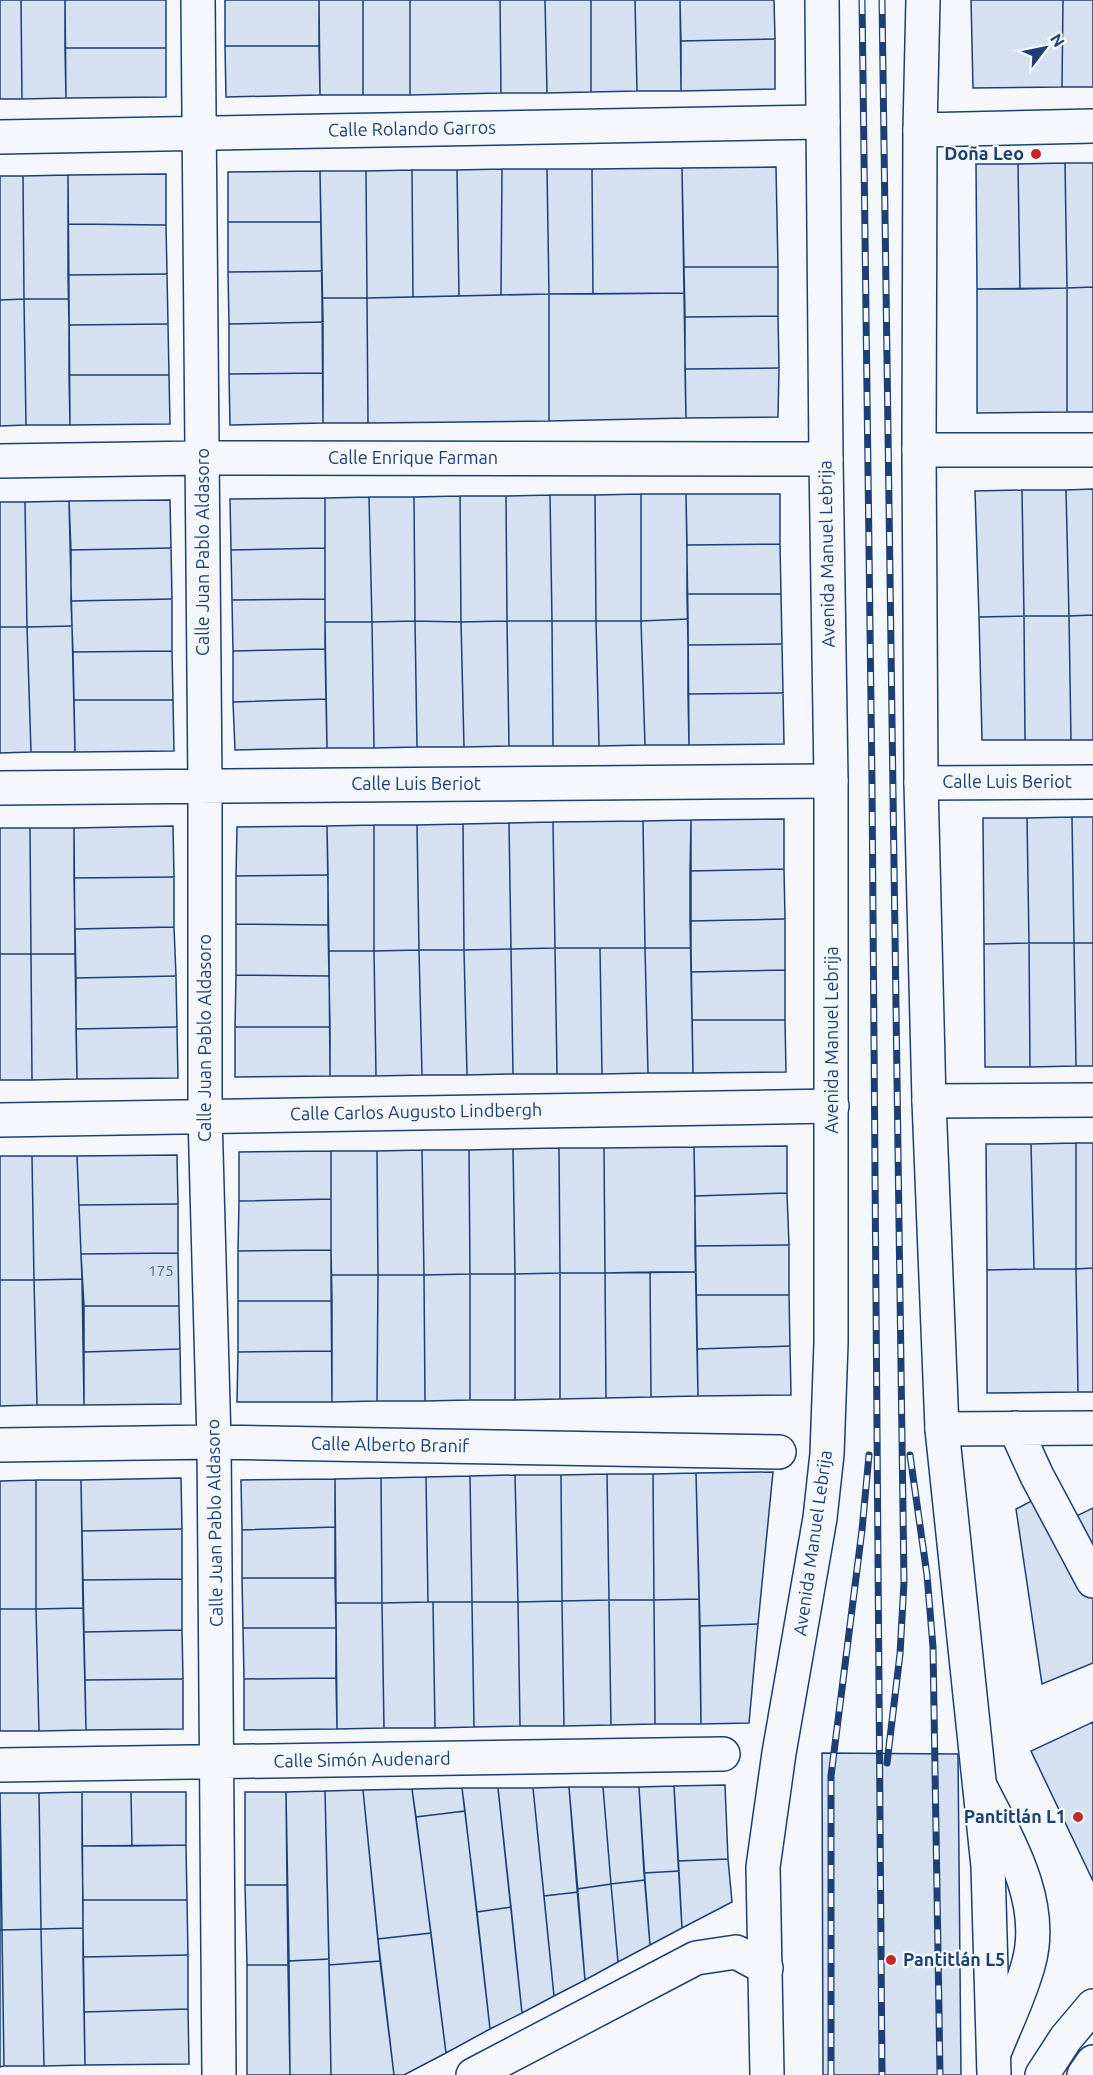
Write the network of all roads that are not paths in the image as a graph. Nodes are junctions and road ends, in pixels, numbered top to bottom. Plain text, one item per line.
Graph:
1 (198, 0) edge
2 (822, 0) edge
3 (923, 0) edge
4 (823, 122) junction
5 (1093, 126) edge
6 (920, 130) junction
7 (199, 134) junction
8 (0, 137) edge
9 (919, 450) junction
10 (1093, 450) edge
11 (202, 458) junction
12 (826, 459) junction
13 (0, 461) edge
14 (831, 781) junction
15 (1093, 782) edge
16 (921, 783) junction
17 (205, 786) junction
18 (0, 788) edge
19 (1093, 1100) edge
20 (929, 1101) junction
21 (832, 1106) junction
22 (205, 1115) junction
23 (0, 1120) edge
24 (942, 1428) junction
25 (1015, 1428) junction
26 (1093, 1428) edge
27 (214, 1442) junction
28 (0, 1445) edge
29 (779, 1452) dead end
30 (1093, 1581) edge
31 (723, 1754) dead end
32 (218, 1762) junction
33 (0, 1765) edge
34 (981, 1788) junction
35 (766, 1968) junction
36 (1093, 2006) edge
37 (1093, 2062) edge
38 (994, 2064) edge
39 (219, 2075) edge
40 (473, 2075) edge
41 (766, 2075) edge
42 (1042, 2075) edge
43 (1084, 2075) edge

1 - 7 street, Calle Juan Pablo Aldasoro
2 - 4 street, Avenida Manuel Lebrija
3 - 6 street
4 - 7 street, Calle Rolando Garros
4 - 12 street, Avenida Manuel Lebrija
5 - 6 street
6 - 9 street
7 - 8 street, Calle Rolando Garros
7 - 11 street, Calle Juan Pablo Aldasoro
9 - 10 street
9 - 16 street
11 - 12 street, Calle Enrique Farman
11 - 13 street, Calle Enrique Farman
11 - 17 street, Calle Juan Pablo Aldasoro
12 - 14 street, Avenida Manuel Lebrija
14 - 17 street, Calle Luis Beriot
14 - 21 street, Avenida Manuel Lebrija
15 - 16 street, Calle Luis Beriot
16 - 20 street
17 - 18 street, Calle Luis Beriot
17 - 22 street, Calle Juan Pablo Aldasoro
19 - 20 street
20 - 24 street
21 - 22 street, Calle Carlos Augusto Lindbergh
21 - 35 street, Avenida Manuel Lebrija
22 - 23 street, Calle Carlos Augusto Lindbergh
22 - 27 street, Calle Juan Pablo Aldasoro
24 - 25 street
24 - 34 street
25 - 26 street
25 - 30 street
27 - 28 street, Calle Alberto Branif
27 - 29 street, Calle Alberto Branif
27 - 32 street, Calle Juan Pablo Aldasoro
31 - 32 street, Calle Simón Audenard
32 - 33 street, Calle Simón Audenard
32 - 39 street, Calle Juan Pablo Aldasoro
34 - 38 street
34 - 38 street
35 - 40 street
35 - 41 street, Avenida Manuel Lebrija
36 - 42 street
37 - 43 street

